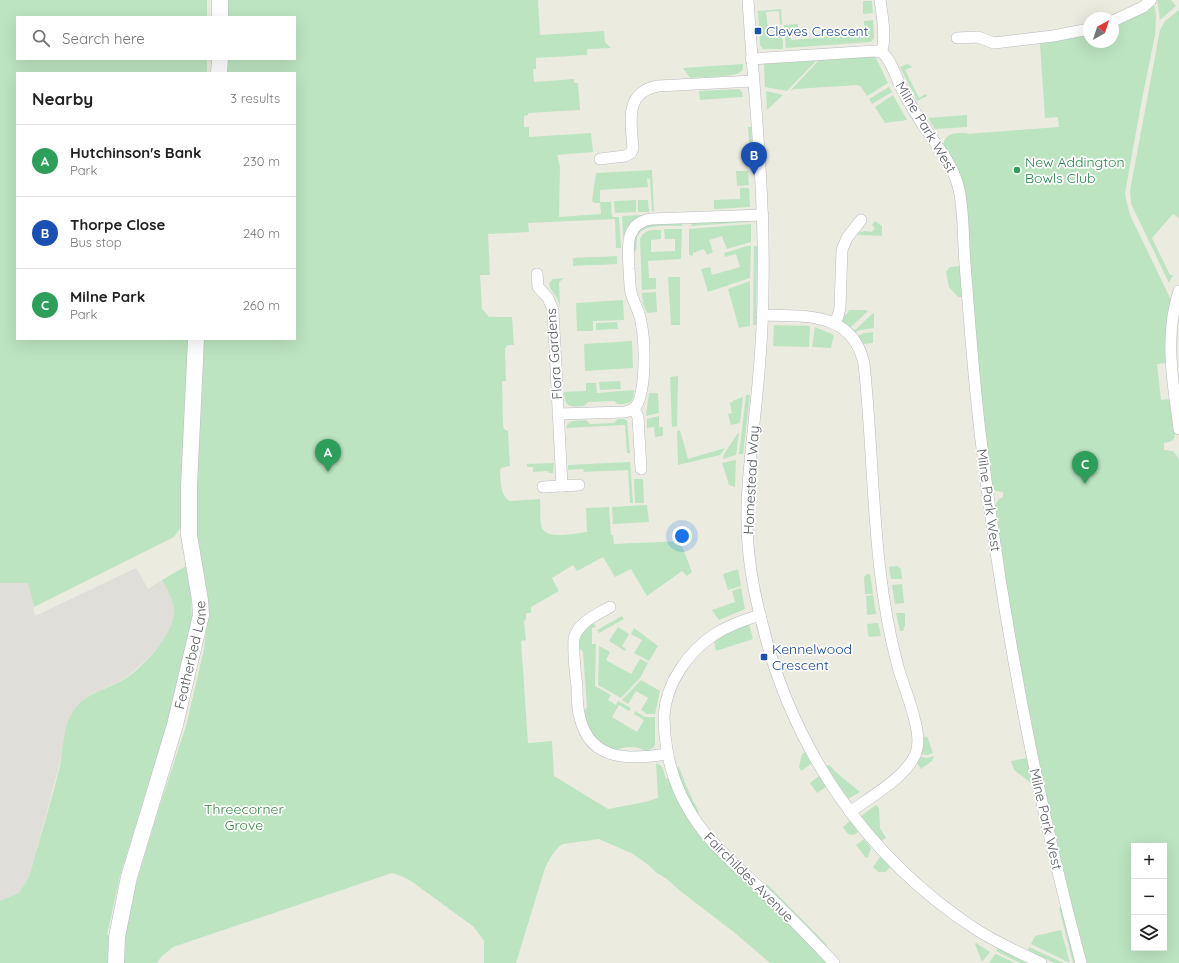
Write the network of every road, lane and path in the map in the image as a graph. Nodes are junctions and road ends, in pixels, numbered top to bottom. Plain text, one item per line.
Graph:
1 (220, 0) edge
2 (748, 0) edge
3 (880, 0) edge
4 (1151, 0) edge
5 (220, 16) edge
6 (1119, 18) edge
7 (1083, 30) edge
8 (957, 38) dead end
9 (881, 52) junction
10 (751, 59) junction
11 (220, 60) edge
12 (220, 72) edge
13 (753, 81) junction
14 (600, 159) dead end
15 (763, 215) junction
16 (861, 220) dead end
17 (537, 274) dead end
18 (1179, 291) edge
19 (762, 315) junction
20 (834, 324) junction
21 (196, 340) edge
22 (634, 409) junction
23 (558, 414) junction
24 (1179, 425) edge
25 (641, 469) dead end
26 (579, 485) dead end
27 (562, 486) junction
28 (543, 487) dead end
29 (610, 607) dead end
30 (760, 615) junction
31 (668, 754) junction
32 (850, 812) junction
33 (1038, 962) edge
34 (116, 963) edge
35 (834, 963) edge
36 (1081, 963) edge

1 - 5 street
2 - 10 street, Homestead Way
3 - 9 street
4 - 6 street
7 - 8 street
9 - 10 street
9 - 36 street, Milne Park West
10 - 13 street, Homestead Way
11 - 12 street
13 - 14 street
13 - 15 street, Homestead Way
15 - 19 street, Homestead Way
15 - 22 street
16 - 20 street
17 - 23 street, Flora Gardens
18 - 24 street
19 - 20 street
19 - 30 street, Homestead Way
20 - 32 street
21 - 34 street, Featherbed Lane
22 - 23 street, Flora Gardens
22 - 25 street
23 - 27 street, Flora Gardens
26 - 27 street
27 - 28 street
29 - 31 street
30 - 31 street, Fairchildes Avenue
30 - 32 street, Homestead Way
31 - 35 street, Fairchildes Avenue
32 - 33 street, Homestead Way

